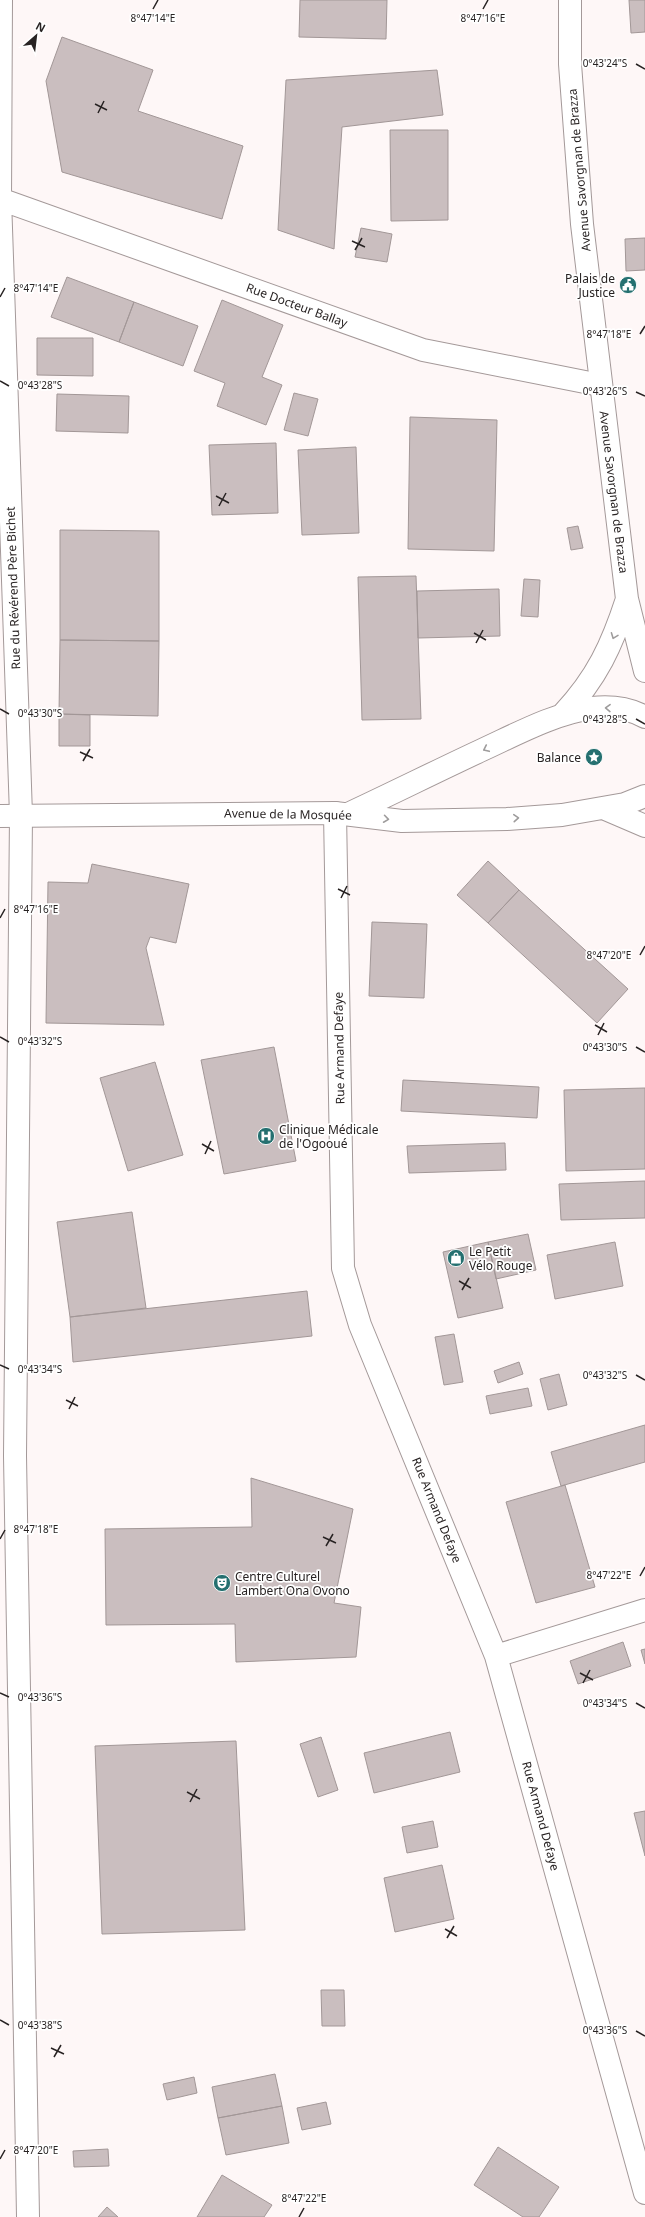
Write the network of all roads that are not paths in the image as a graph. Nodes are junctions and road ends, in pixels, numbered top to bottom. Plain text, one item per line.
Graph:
1 (1, 0) edge
2 (570, 0) edge
3 (0, 199) edge
4 (600, 384) junction
5 (627, 599) junction
6 (645, 671) edge
7 (564, 714) junction
8 (645, 717) edge
9 (645, 796) edge
10 (603, 808) junction
11 (342, 813) junction
12 (21, 815) junction
13 (0, 816) edge
14 (645, 826) edge
15 (8, 1430) edge
16 (645, 1610) edge
17 (496, 1656) junction
18 (645, 2193) edge
19 (28, 2217) edge

1 - 3 street, Rue du Révérend Père Bichet
2 - 4 street, Avenue Savorgnan de Brazza
3 - 4 street, Rue Docteur Ballay
3 - 12 street, Rue du Révérend Père Bichet
4 - 5 street, Avenue Savorgnan de Brazza
5 - 6 street, Avenue Savorgnan de Brazza
5 -> 7 street
8 -> 7 street
7 -> 11 street
9 - 10 street, Avenue de la Mosquée
11 -> 10 street, Avenue de la Mosquée
10 - 14 street
11 - 12 street, Avenue de la Mosquée
11 - 17 street, Rue Armand Defaye
12 - 13 street, Avenue de la Mosquée
12 - 15 street, Rue du Révérend Père Bichet
15 - 19 street, Rue du Révérend Père Bichet
16 - 17 street
17 - 18 street, Rue Armand Defaye

